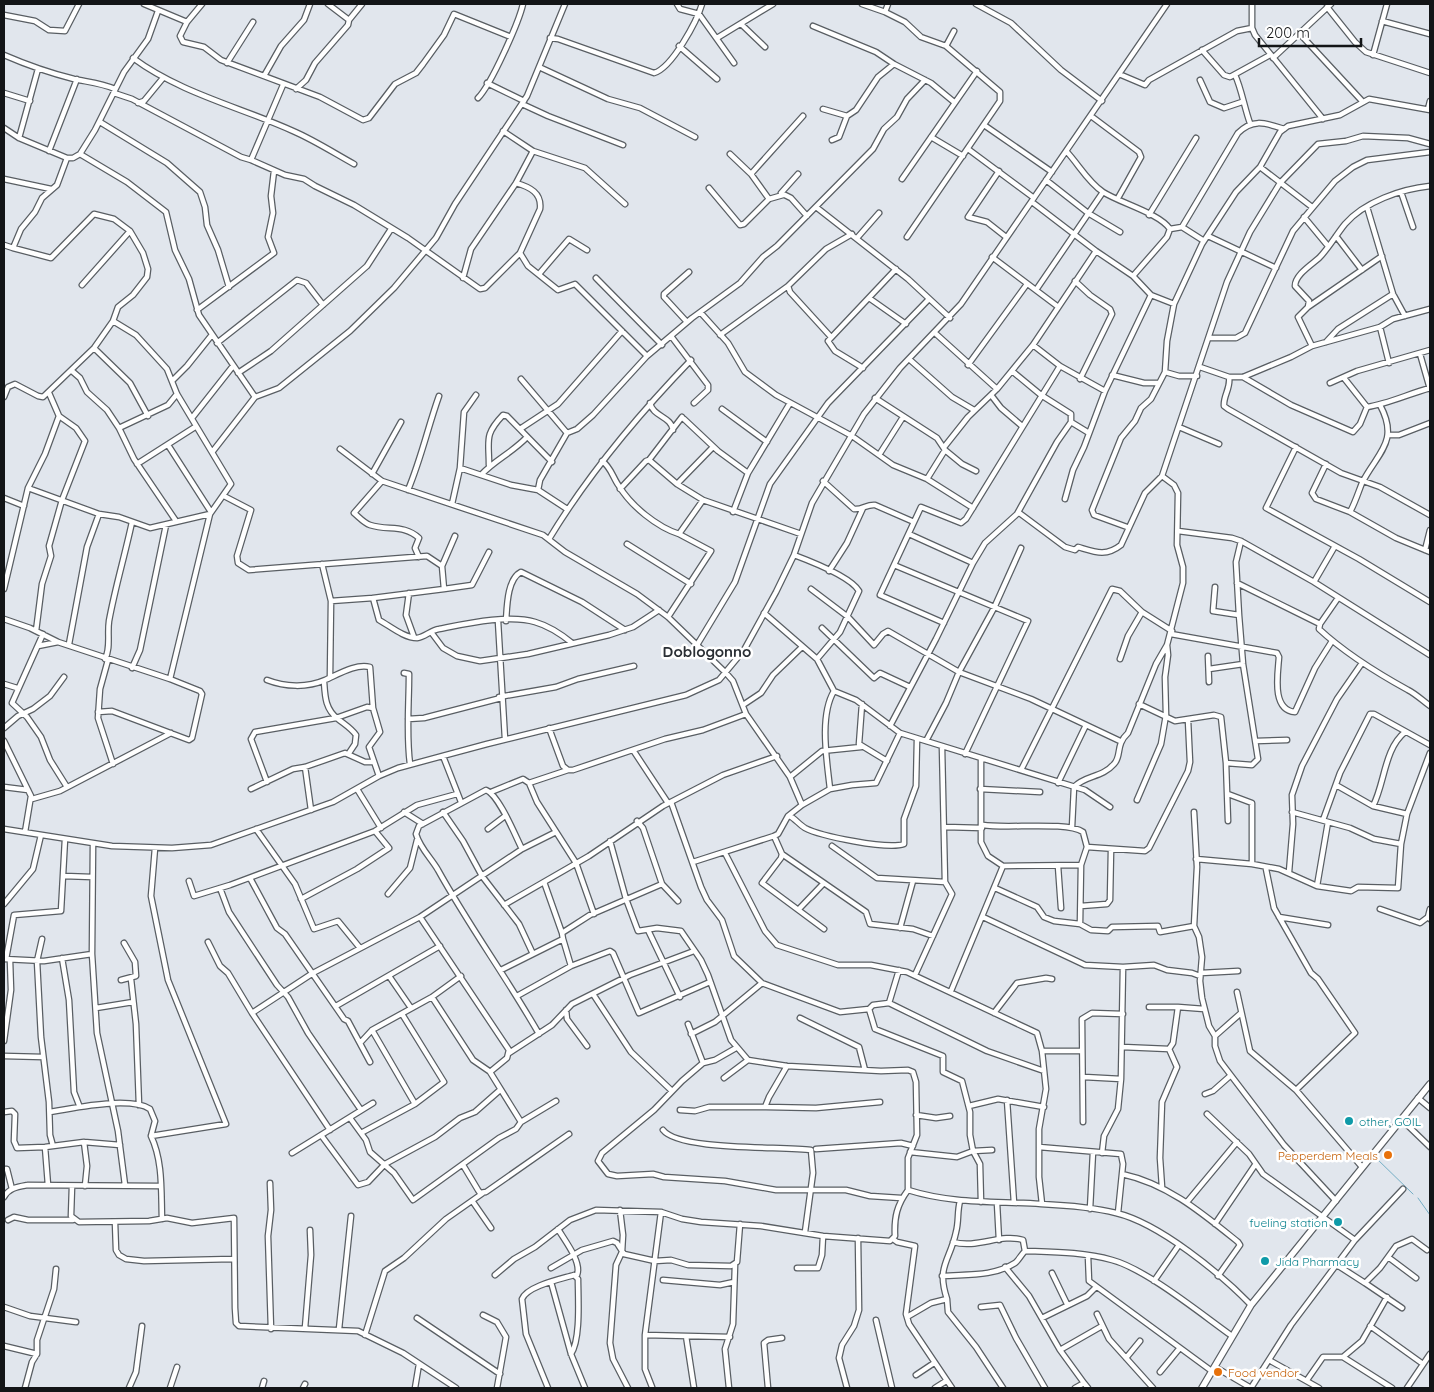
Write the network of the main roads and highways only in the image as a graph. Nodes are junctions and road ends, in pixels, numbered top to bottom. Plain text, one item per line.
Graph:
1 (1430, 1084) edge
2 (1202, 1388) edge

1 - 2 main road

